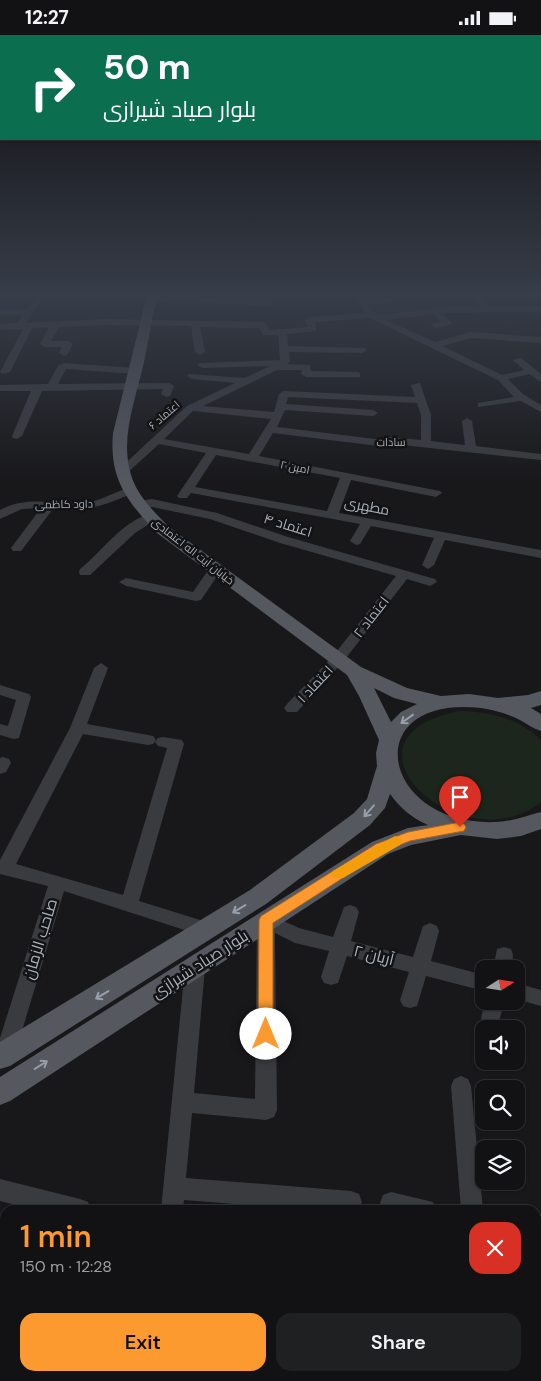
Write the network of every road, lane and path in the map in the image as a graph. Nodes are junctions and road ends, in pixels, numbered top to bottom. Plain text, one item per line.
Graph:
1 (11, 358) edge
2 (139, 358) edge
3 (281, 358) edge
4 (460, 358) edge
5 (518, 360) dead end
6 (202, 365) dead end
7 (280, 365) junction
8 (531, 371) junction
9 (5, 372) dead end
10 (357, 375) dead end
11 (192, 376) dead end
12 (134, 379) junction
13 (501, 379) junction
14 (541, 379) edge
15 (246, 381) junction
16 (416, 385) dead end
17 (38, 387) junction
18 (52, 387) junction
19 (0, 388) edge
20 (166, 394) dead end
21 (523, 398) junction
22 (421, 399) junction
23 (482, 405) dead end
24 (191, 408) junction
25 (541, 409) edge
26 (280, 411) junction
27 (374, 413) dead end
28 (467, 421) dead end
29 (270, 429) junction
30 (17, 436) dead end
31 (155, 440) junction
32 (426, 443) junction
33 (471, 448) junction
34 (212, 452) junction
35 (541, 457) edge
36 (252, 459) junction
37 (121, 473) junction
38 (346, 477) junction
39 (188, 489) junction
40 (129, 491) junction
41 (436, 493) dead end
42 (50, 505) junction
43 (138, 505) junction
44 (175, 507) junction
45 (0, 515) edge
46 (332, 515) junction
47 (150, 518) junction
48 (367, 522) junction
49 (441, 535) junction
50 (356, 541) dead end
51 (17, 549) dead end
52 (541, 554) edge
53 (428, 565) dead end
54 (216, 569) junction
55 (86, 572) dead end
56 (404, 575) junction
57 (126, 582) dead end
58 (430, 582) dead end
59 (338, 659) junction
60 (101, 668) dead end
61 (354, 671) junction
62 (0, 690) edge
63 (541, 698) edge
64 (441, 703) junction
65 (495, 703) junction
66 (292, 708) dead end
67 (541, 724) edge
68 (78, 728) junction
69 (0, 729) edge
70 (389, 740) junction
71 (387, 767) junction
72 (541, 819) edge
73 (460, 827) junction
74 (503, 831) junction
75 (541, 837) edge
76 (2, 867) edge
77 (58, 882) junction
78 (129, 905) junction
79 (350, 912) dead end
80 (266, 920) junction
81 (206, 929) junction
82 (430, 931) dead end
83 (341, 947) junction
84 (420, 967) junction
85 (195, 968) junction
86 (332, 977) dead end
87 (475, 981) edge
88 (525, 994) edge
89 (541, 998) edge
90 (410, 1000) dead end
91 (3, 1056) edge
92 (461, 1086) dead end
93 (0, 1091) edge
94 (182, 1102) junction
95 (174, 1188) junction
96 (0, 1190) edge
97 (351, 1202) dead end
98 (391, 1203) dead end
99 (60, 1205) edge
100 (172, 1205) edge
101 (401, 1205) edge
102 (472, 1205) edge

1 - 9 street
2 - 12 main road, خیابان آیت اله اعتمادی
3 - 7 street
4 - 13 street
5 - 8 street
6 - 7 street
7 - 10 street
7 - 15 street, اعتماد ۶
8 - 13 street
8 - 14 street
11 - 15 street
12 - 18 street
12 - 18 street
12 - 20 street
12 - 37 main road, خیابان آیت اله اعتمادی
13 - 21 street
15 - 24 street, اعتماد ۶
16 - 22 street
17 - 18 street
17 - 19 street
17 - 30 street
21 - 23 street
21 - 25 street
22 - 26 street
22 - 32 street
24 - 26 street
24 - 31 street, اعتماد ۶
26 - 27 street
26 - 29 street
28 - 33 street
29 - 32 street, سادات
29 - 36 street
31 - 34 street, امین ۲
31 - 37 street, اعتماد ۶
32 - 33 street, سادات
33 - 35 street, سادات
34 - 36 street, امین ۲
34 - 39 street
36 - 38 street, امین ۲
37 - 40 main road, خیابان آیت اله اعتمادی
38 - 41 street, امین ۲
38 - 46 street
39 - 44 street
39 - 46 street, مطهری
40 - 42 street, داود کاظمی
40 - 43 main road, خیابان آیت اله اعتمادی
42 - 45 street, داود کاظمی
42 - 51 street
43 - 44 street, اعتماد ۴
43 - 47 main road, خیابان آیت اله اعتمادی
44 - 56 street, اعتماد ۴
46 - 48 street, مطهری
47 - 54 main road, خیابان آیت اله اعتمادی
47 - 55 street
48 - 49 street, مطهری
48 - 50 street
49 - 52 street, مطهری
49 - 53 street
54 - 57 street
54 - 59 main road, خیابان آیت اله اعتمادی
56 - 58 street, اعتماد ۴
56 - 59 street, اعتماد ۲
59 - 61 main road, خیابان آیت اله اعتمادی
59 - 66 street, اعتماد ۱
60 - 68 street
61 - 64 main road
61 - 70 main road
62 - 69 street
63 - 65 main road
64 - 65 main road
64 -> 70 main road
65 - 67 main road
68 - 76 street
68 - 78 street
70 - 71 main road, بلوار صیاد شیرازی
71 - 73 main road
71 -> 81 main road, بلوار صیاد شیرازی
72 - 74 main road
73 - 74 main road
73 - 80 main road, بلوار صیاد شیرازی
74 - 75 main road
76 - 77 street, صاحب الزمان
77 - 78 street
77 - 91 street, صاحب الزمان
78 - 81 street
79 - 83 street
80 - 83 street, آریان ۲
80 - 85 main road, بلوار صیاد شیرازی
80 - 94 street
81 -> 91 main road, بلوار صیاد شیرازی
82 - 84 street
83 - 84 street, آریان ۲
83 - 86 street
84 - 87 street, آریان ۲
84 - 90 street
93 -> 85 main road, بلوار صیاد شیرازی
85 - 94 street
88 - 89 street
92 - 102 street
94 - 95 street
95 - 97 street
95 - 100 street
96 - 99 street
98 - 101 street

